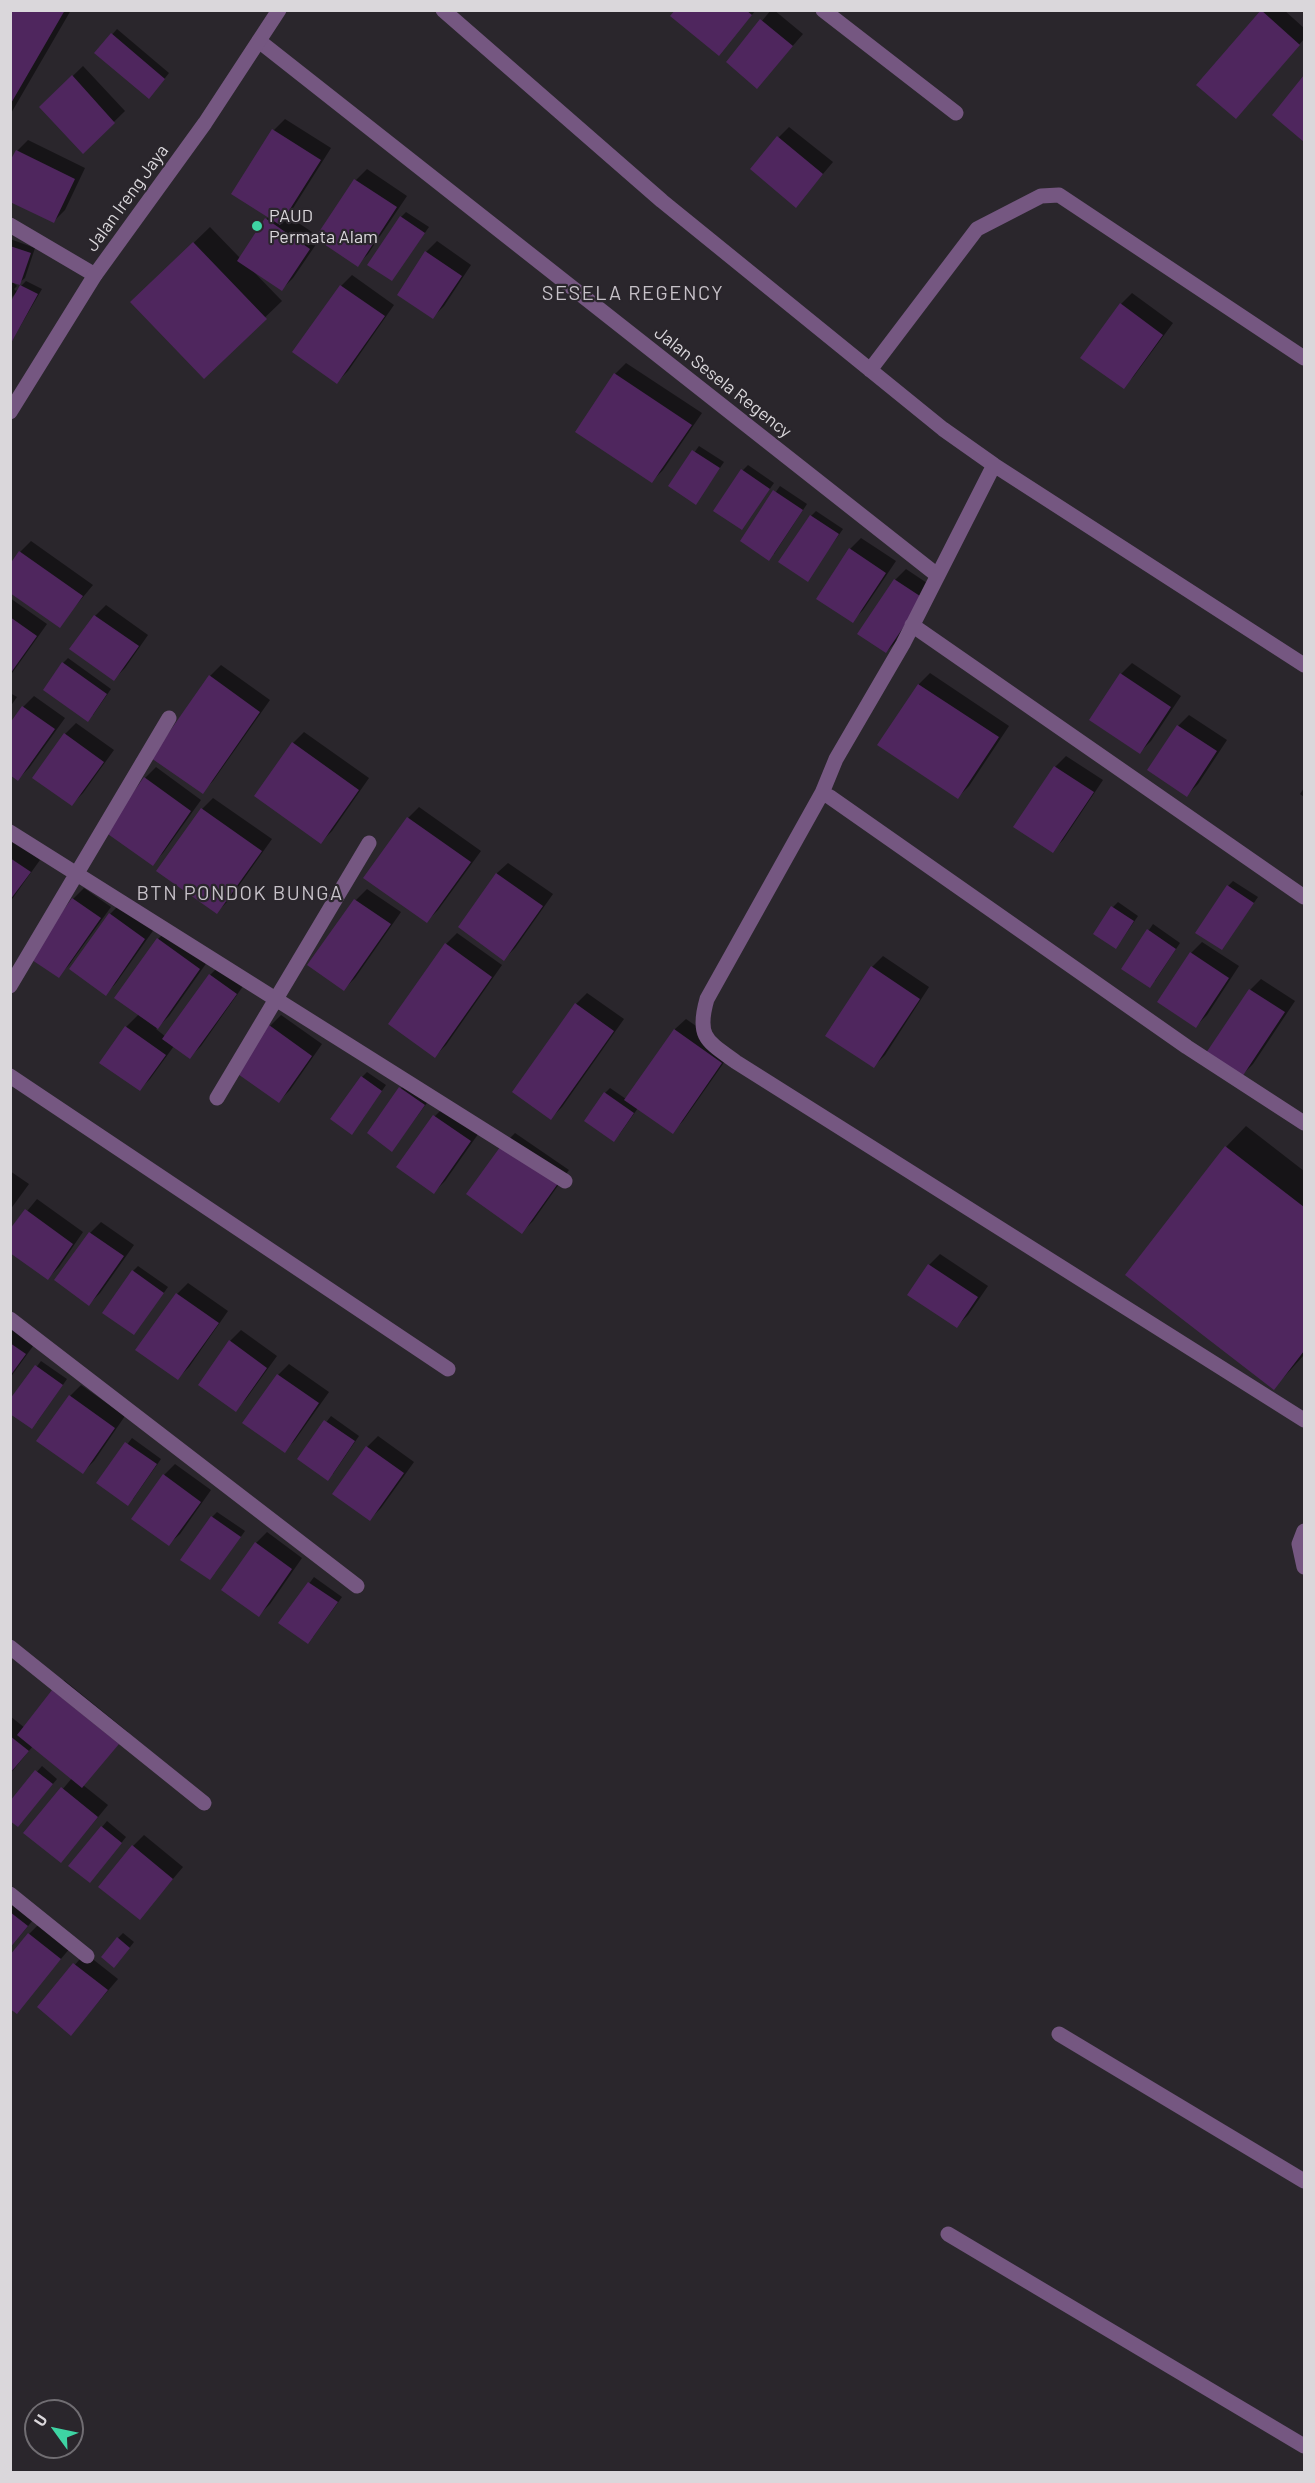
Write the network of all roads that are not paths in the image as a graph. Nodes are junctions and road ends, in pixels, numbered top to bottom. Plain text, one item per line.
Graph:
1 (279, 10) edge
2 (443, 10) edge
3 (823, 10) edge
4 (259, 41) junction
5 (956, 113) dead end
6 (10, 225) edge
7 (95, 275) junction
8 (1305, 358) edge
9 (870, 370) junction
10 (10, 412) edge
11 (994, 465) junction
12 (937, 575) junction
13 (912, 625) junction
14 (1305, 665) edge
15 (169, 718) dead end
16 (822, 794) junction
17 (10, 832) edge
18 (369, 843) dead end
19 (76, 875) junction
20 (1305, 897) edge
21 (10, 986) edge
22 (276, 998) junction
23 (10, 1076) edge
24 (217, 1098) dead end
25 (1305, 1123) edge
26 (565, 1181) dead end
27 (10, 1319) edge
28 (448, 1370) dead end
29 (1305, 1420) edge
30 (1305, 1531) edge
31 (1305, 1568) edge
32 (357, 1586) dead end
33 (10, 1647) edge
34 (204, 1803) dead end
35 (10, 1894) edge
36 (87, 1956) dead end
37 (1059, 2034) dead end
38 (1305, 2181) edge
39 (948, 2234) dead end
40 (1305, 2446) edge

1 - 4 street, Jalan Ireng Jaya
2 - 9 street
3 - 5 street
4 - 7 street, Jalan Ireng Jaya
4 - 12 street, Jalan Sesela Regency
6 - 7 street
7 - 10 street, Jalan Ireng Jaya
8 - 9 street
9 - 11 street
11 - 12 street
11 - 14 street
12 - 13 street
13 - 16 street
13 - 20 street
15 - 19 street
16 - 25 street
16 - 29 street
17 - 19 street
18 - 22 street
19 - 21 street
19 - 22 street
22 - 24 street
22 - 26 street
23 - 28 street
27 - 32 street
30 - 31 street
33 - 34 street
35 - 36 street
37 - 38 street
39 - 40 street

